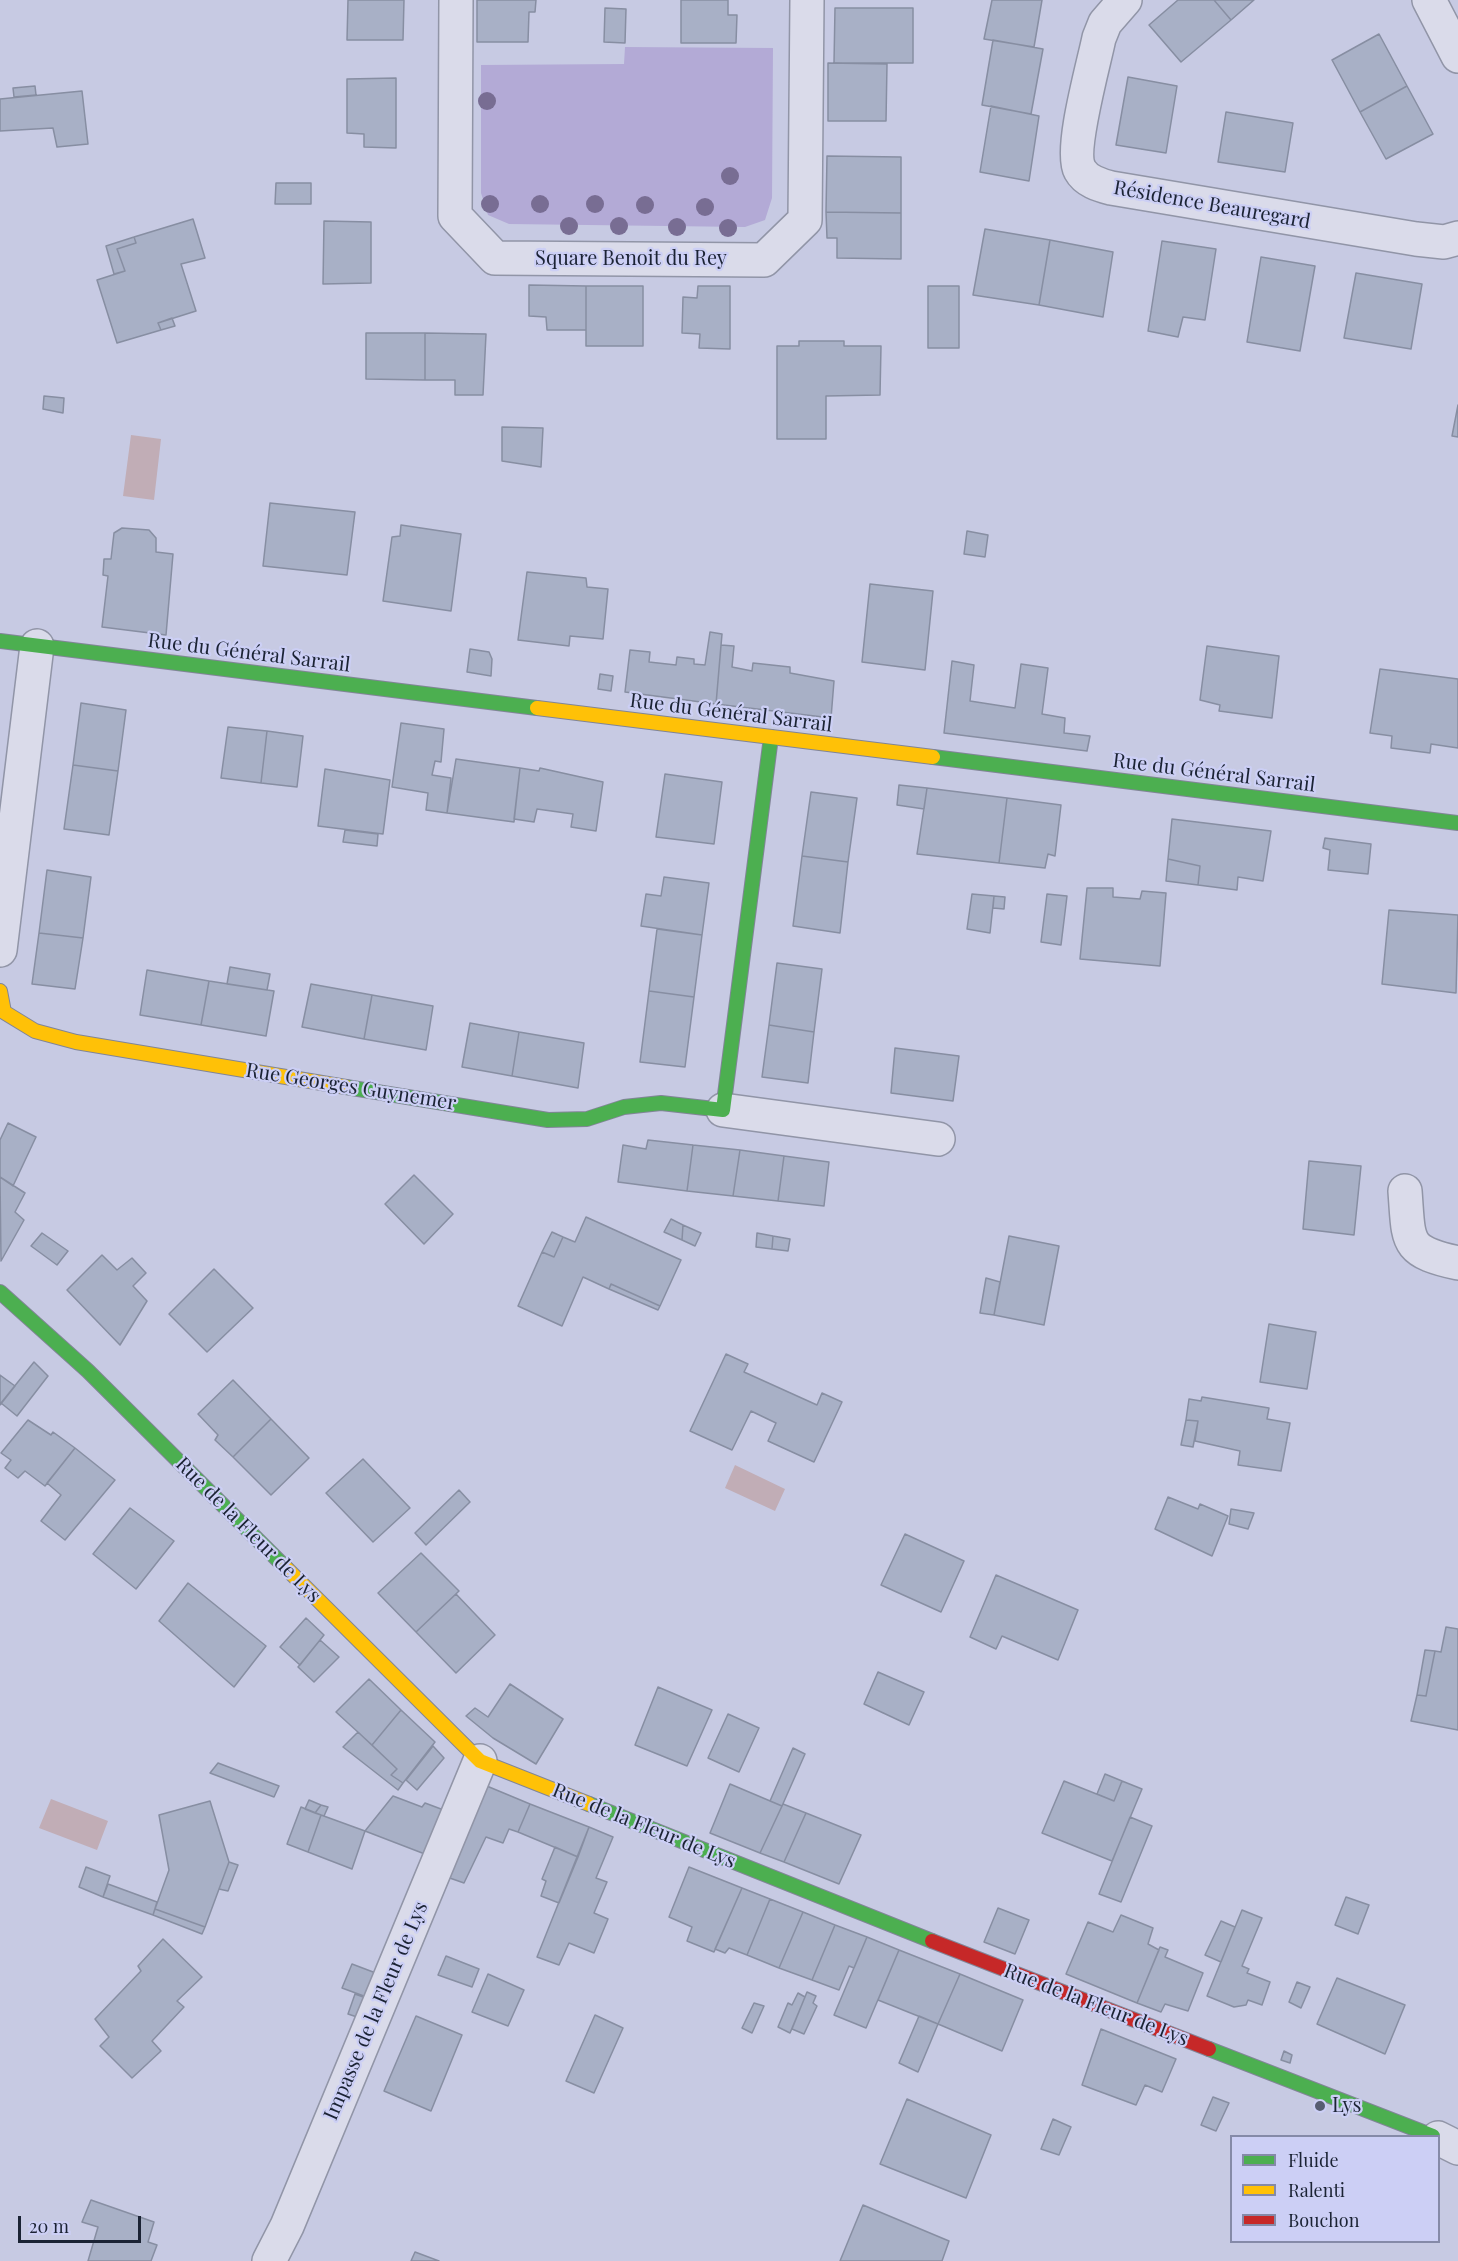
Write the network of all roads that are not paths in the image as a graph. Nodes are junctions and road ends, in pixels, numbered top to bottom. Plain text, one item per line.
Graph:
1 (456, 0) edge
2 (807, 0) edge
3 (1125, 0) edge
4 (1429, 0) edge
5 (1458, 56) edge
6 (1458, 238) edge
7 (0, 641) edge
8 (37, 646) junction
9 (771, 737) junction
10 (1458, 823) edge
11 (0, 950) edge
12 (0, 991) edge
13 (723, 1110) junction
14 (938, 1139) dead end
15 (1405, 1191) dead end
16 (1458, 1263) edge
17 (0, 1292) edge
18 (480, 1761) junction
19 (1431, 2135) edge
20 (1440, 2139) edge
21 (1458, 2148) edge
22 (269, 2261) edge

1 - 2 street, Square Benoit du Rey
3 - 6 street, Résidence Beauregard
4 - 5 street
7 - 8 street, Rue du Général Sarrail
8 - 9 street, Rue du Général Sarrail
8 - 11 street
9 - 10 street, Rue du Général Sarrail
9 - 13 street
12 - 13 street, Rue Georges Guynemer
13 - 14 street, Rue Georges Guynemer
15 - 16 street
17 - 18 street, Rue de la Fleur de Lys
18 - 19 street, Rue de la Fleur de Lys
18 - 22 street, Impasse de la Fleur de Lys
20 - 21 street

